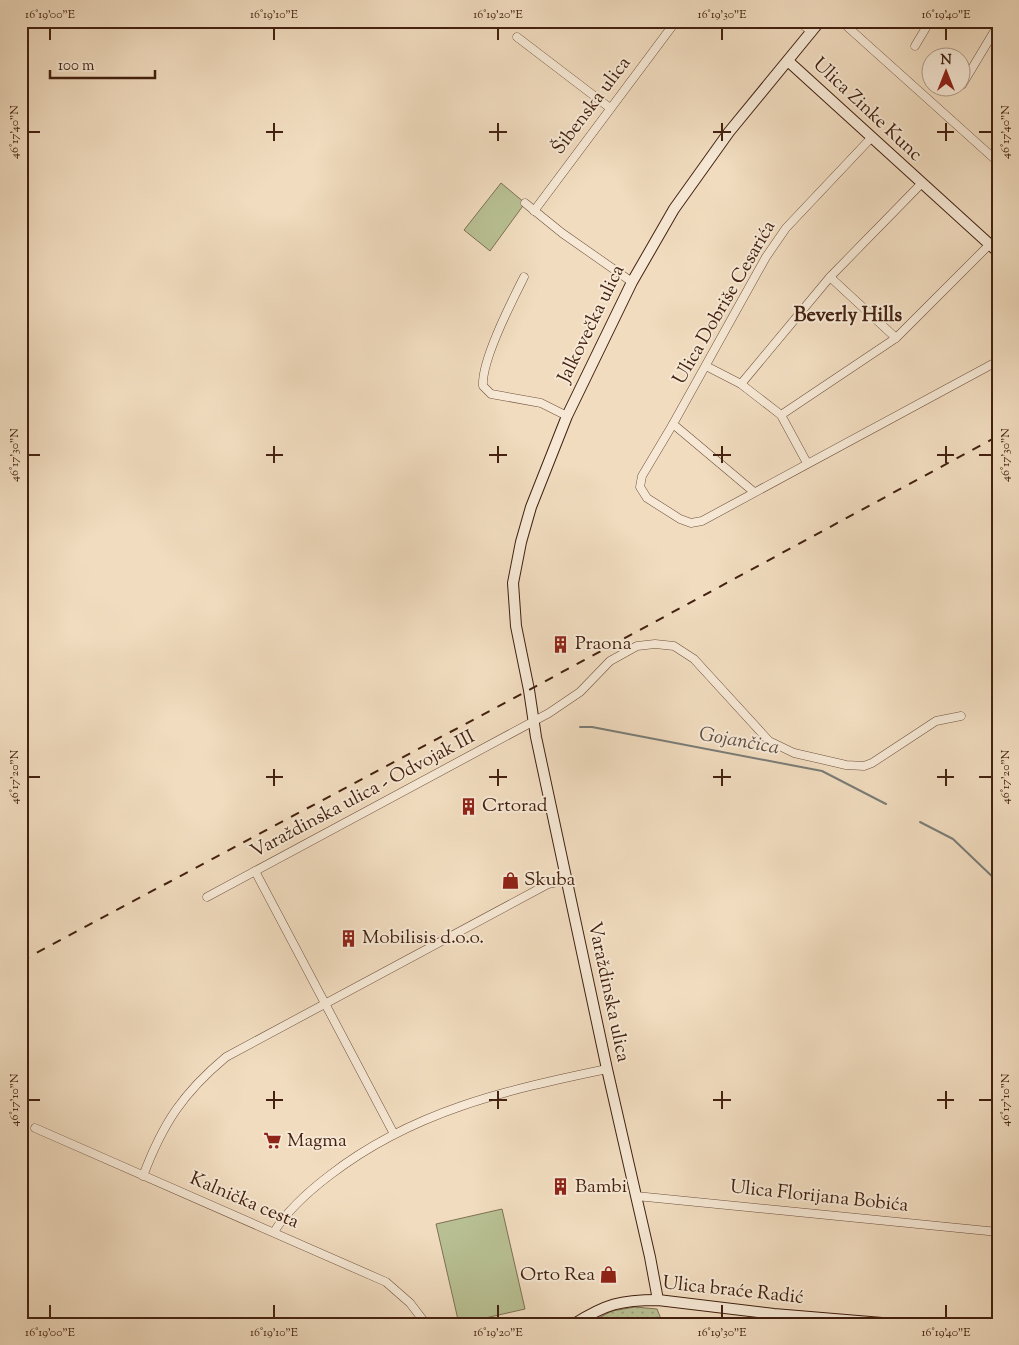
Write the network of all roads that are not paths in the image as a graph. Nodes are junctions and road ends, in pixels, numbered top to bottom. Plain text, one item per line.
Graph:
1 (676, 21) edge
2 (798, 21) edge
3 (841, 21) edge
4 (930, 21) edge
5 (819, 22) edge
6 (998, 25) edge
7 (812, 32) junction
8 (517, 37) dead end
9 (915, 46) dead end
10 (788, 61) junction
11 (972, 68) edge
12 (610, 108) junction
13 (872, 137) junction
14 (998, 162) edge
15 (921, 184) junction
16 (525, 203) dead end
17 (534, 211) junction
18 (990, 244) junction
19 (998, 252) edge
20 (830, 276) junction
21 (524, 277) dead end
22 (632, 282) junction
23 (896, 338) junction
24 (998, 361) edge
25 (706, 366) junction
26 (741, 384) junction
27 (782, 415) junction
28 (567, 416) junction
29 (673, 424) junction
30 (807, 463) junction
31 (754, 492) junction
32 (529, 690) joint
33 (961, 716) dead end
34 (534, 721) junction
35 (255, 871) junction
36 (566, 880) junction
37 (207, 897) dead end
38 (325, 1004) junction
39 (607, 1068) junction
40 (35, 1128) dead end
41 (394, 1134) junction
42 (143, 1176) junction
43 (636, 1196) junction
44 (274, 1232) junction
45 (998, 1232) edge
46 (658, 1300) junction
47 (426, 1324) edge
48 (574, 1324) edge
49 (894, 1324) edge

1 - 12 street, Šibenska ulica
2 - 7 street
3 - 14 street
4 - 9 street
5 - 7 main road, Jalkovečka ulica
6 - 11 street
7 - 10 main road, Jalkovečka ulica
8 - 12 street
10 - 13 main road, Ulica Zinke Kunc
10 - 22 main road, Jalkovečka ulica
12 - 17 street, Šibenska ulica
13 - 15 main road, Ulica Zinke Kunc
13 - 25 street, Ulica Dobriše Cesarića
15 - 18 main road, Ulica Zinke Kunc
15 - 20 street, Ulica Zinke Kunc
16 - 17 street
17 - 22 street
18 - 19 main road, Ulica Zinke Kunc
18 - 23 street
20 - 23 street
20 - 26 street, Ulica Zinke Kunc
21 - 28 street
22 - 28 main road, Jalkovečka ulica
23 - 27 street
24 - 30 street, Ulica Dobriše Cesarića
25 - 26 street
25 - 29 street, Ulica Dobriše Cesarića
26 - 27 street
27 - 30 street
28 - 32 main road, Jalkovečka ulica
29 - 31 street
29 - 31 street, Ulica Dobriše Cesarića
30 - 31 street, Ulica Dobriše Cesarića
32 - 34 main road, Varaždinska ulica
33 - 34 street, Varaždinska ulica - Odvojak III
34 - 35 street, Varaždinska ulica - Odvojak III
34 - 36 main road, Varaždinska ulica
35 - 37 street, Varaždinska ulica - Odvojak III
35 - 38 street
36 - 38 street
36 - 39 main road, Varaždinska ulica
38 - 41 street
38 - 42 street
39 - 41 street
39 - 43 main road, Varaždinska ulica
40 - 42 street, Kalnička cesta
41 - 44 street
42 - 44 street, Kalnička cesta
43 - 45 street, Ulica Florijana Bobića
43 - 46 main road, Varaždinska ulica
44 - 47 street, Kalnička cesta
46 - 48 main road, Ulica braće Radić
46 - 49 main road, Ulica braće Radić

